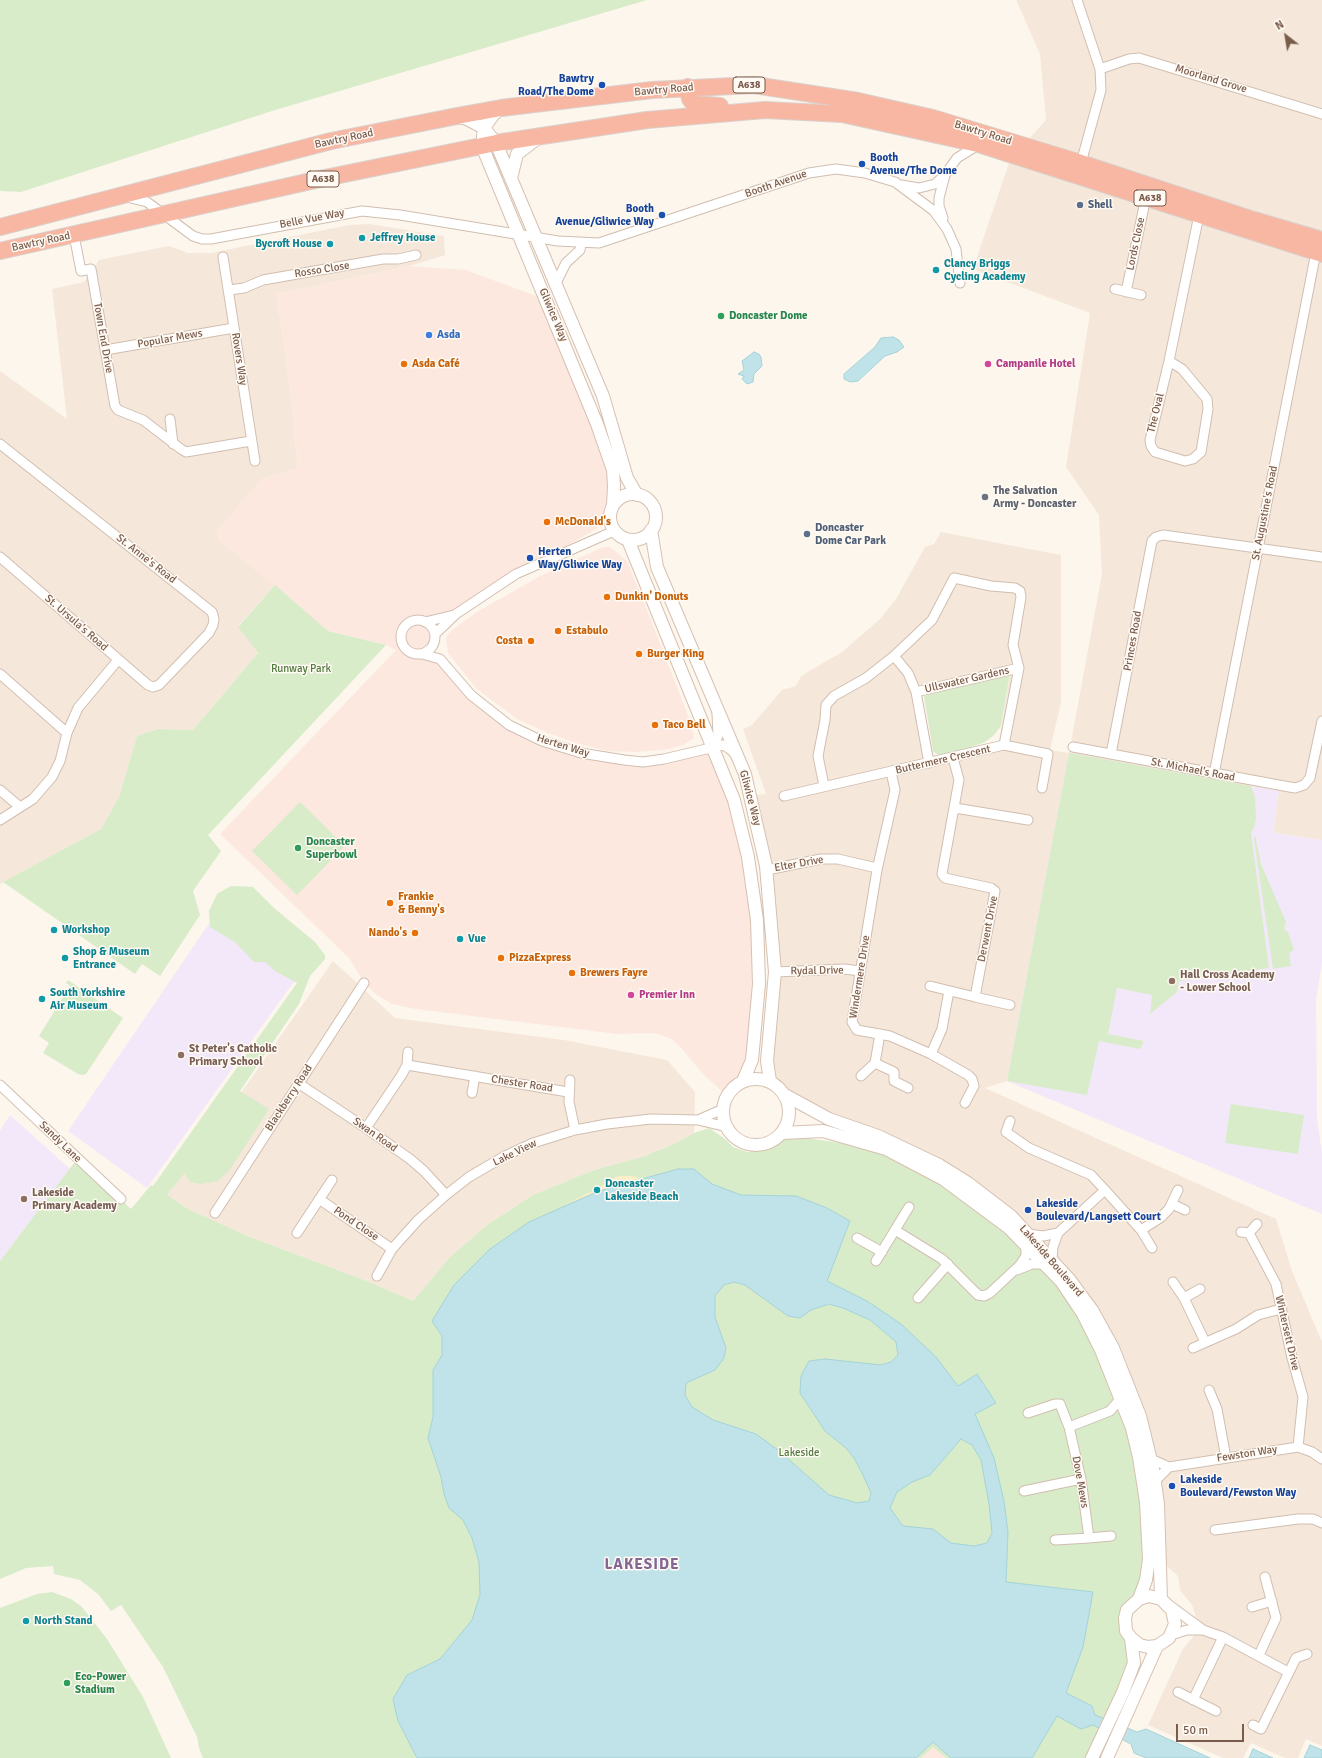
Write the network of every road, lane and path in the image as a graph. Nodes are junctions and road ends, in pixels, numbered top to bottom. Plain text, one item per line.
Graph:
1 (1077, 0) edge
2 (1100, 69) junction
3 (688, 87) junction
4 (500, 108) junction
5 (765, 110) junction
6 (1322, 114) edge
7 (457, 116) junction
8 (484, 128) junction
9 (992, 135) junction
10 (541, 136) junction
11 (978, 144) junction
12 (489, 145) junction
13 (1081, 163) junction
14 (945, 175) junction
15 (511, 179) junction
16 (898, 185) junction
17 (120, 197) junction
18 (1146, 197) junction
19 (165, 215) junction
20 (1199, 215) junction
21 (0, 228) edge
22 (947, 229) junction
23 (517, 234) junction
24 (74, 235) junction
25 (536, 238) junction
26 (581, 243) junction
27 (1320, 248) edge
28 (0, 251) edge
29 (416, 255) dead end
30 (223, 257) dead end
31 (556, 283) junction
32 (960, 283) dead end
33 (1115, 289) dead end
34 (229, 290) junction
35 (1126, 292) junction
36 (1141, 295) dead end
37 (547, 300) junction
38 (234, 328) junction
39 (105, 350) junction
40 (1169, 361) junction
41 (155, 429) junction
42 (251, 441) junction
43 (0, 444) edge
44 (173, 444) junction
45 (255, 461) dead end
46 (638, 495) junction
47 (613, 505) junction
48 (652, 530) junction
49 (614, 531) junction
50 (628, 540) junction
51 (1258, 548) junction
52 (0, 557) edge
53 (1322, 557) edge
54 (456, 614) junction
55 (425, 622) junction
56 (435, 637) junction
57 (422, 654) junction
58 (894, 656) junction
59 (440, 659) junction
60 (118, 660) junction
61 (1019, 668) junction
62 (0, 674) edge
63 (153, 687) joint
64 (916, 692) junction
65 (717, 707) junction
66 (1322, 721) edge
67 (67, 733) junction
68 (1004, 745) junction
69 (713, 746) junction
70 (1073, 747) dead end
71 (1111, 754) junction
72 (737, 756) junction
73 (953, 758) junction
74 (929, 763) junction
75 (891, 772) junction
76 (1214, 774) junction
77 (824, 786) junction
78 (1042, 788) dead end
79 (0, 790) edge
80 (784, 796) dead end
81 (20, 807) junction
82 (955, 808) junction
83 (0, 820) edge
84 (1028, 820) dead end
85 (877, 868) junction
86 (767, 870) junction
87 (860, 971) junction
88 (775, 972) junction
89 (364, 982) dead end
90 (930, 986) dead end
91 (949, 991) junction
92 (975, 997) junction
93 (1010, 1005) dead end
94 (880, 1034) junction
95 (408, 1052) dead end
96 (931, 1054) junction
97 (875, 1063) junction
98 (407, 1065) junction
99 (475, 1076) junction
100 (861, 1076) dead end
101 (570, 1080) dead end
102 (743, 1081) junction
103 (770, 1081) junction
104 (298, 1083) junction
105 (0, 1085) edge
106 (908, 1088) dead end
107 (568, 1092) junction
108 (472, 1093) dead end
109 (785, 1095) junction
110 (965, 1103) dead end
111 (723, 1109) junction
112 (698, 1120) junction
113 (1010, 1121) dead end
114 (727, 1127) junction
115 (366, 1128) junction
116 (575, 1130) junction
117 (782, 1133) junction
118 (332, 1180) dead end
119 (1105, 1190) junction
120 (1178, 1190) dead end
121 (446, 1195) junction
122 (121, 1199) dead end
123 (319, 1199) junction
124 (1172, 1204) junction
125 (909, 1207) dead end
126 (1185, 1210) dead end
127 (215, 1213) dead end
128 (1257, 1224) dead end
129 (895, 1230) junction
130 (1142, 1230) junction
131 (297, 1233) dead end
132 (1058, 1233) junction
133 (857, 1238) dead end
134 (1027, 1240) junction
135 (1152, 1248) dead end
136 (392, 1249) junction
137 (882, 1252) junction
138 (876, 1261) dead end
139 (1048, 1261) junction
140 (948, 1264) junction
141 (1015, 1270) junction
142 (376, 1276) dead end
143 (1173, 1282) dead end
144 (1200, 1289) dead end
145 (1184, 1298) junction
146 (915, 1301) dead end
147 (1281, 1309) junction
148 (1205, 1342) junction
149 (1193, 1348) dead end
150 (1209, 1390) dead end
151 (1121, 1398) junction
152 (1110, 1411) junction
153 (1028, 1413) dead end
154 (1128, 1417) junction
155 (1069, 1427) junction
156 (1298, 1447) junction
157 (1151, 1458) junction
158 (1226, 1458) junction
159 (1322, 1459) edge
160 (1169, 1467) junction
161 (1081, 1479) junction
162 (1155, 1481) junction
163 (1024, 1491) dead end
164 (1322, 1523) edge
165 (1215, 1530) dead end
166 (1111, 1536) dead end
167 (1089, 1538) junction
168 (1055, 1540) dead end
169 (1265, 1577) dead end
170 (1139, 1599) junction
171 (1272, 1600) junction
172 (1165, 1602) junction
173 (1252, 1607) dead end
174 (1203, 1630) junction
175 (1171, 1635) junction
176 (1223, 1637) junction
177 (1131, 1638) junction
178 (1157, 1646) junction
179 (1307, 1654) dead end
180 (1259, 1655) junction
181 (1288, 1672) junction
182 (1178, 1692) dead end
183 (1193, 1700) junction
184 (1216, 1711) dead end
185 (1253, 1725) dead end
186 (1092, 1758) edge
187 (1107, 1758) edge

1 - 2 street
2 - 6 street, Moorland Grove
2 - 13 street
3 - 4 highway, Bawtry Road / A638
3 - 5 highway
3 - 9 highway, Bawtry Road / A638
4 - 7 highway, Bawtry Road / A638
4 - 8 street
5 - 10 highway, Bawtry Road / A638
5 - 11 highway, Bawtry Road / A638
7 - 8 street, Gliwice Way
7 - 17 highway, Bawtry Road / A638
8 - 12 street, Gliwice Way
9 - 11 street
9 - 13 highway, Bawtry Road / A638
10 - 12 highway, Bawtry Road / A638
10 - 15 street
11 - 14 street
11 - 18 highway, Bawtry Road / A638
12 - 15 street, Gliwice Way
12 - 19 highway, Bawtry Road / A638
12 - 23 street, Gliwice Way
13 - 27 highway, Bawtry Road / A638
14 - 16 street
14 - 22 street
15 - 25 street, Gliwice Way
16 - 22 street, Booth Avenue
16 - 26 street, Booth Avenue
17 - 19 street, Belle Vue Way
17 - 21 highway, Bawtry Road / A638
18 - 20 highway, Bawtry Road / A638
18 - 35 street, Lords Close
19 - 23 street, Belle Vue Way
19 - 24 highway, Bawtry Road / A638
20 - 27 highway, Bawtry Road / A638
20 - 40 street, The Oval
22 - 32 street, Booth Avenue
23 - 25 street, Belle Vue Way
23 - 37 street, Gliwice Way
24 - 28 highway, Bawtry Road / A638
24 - 39 street, Town End Drive
25 - 26 street, Booth Avenue
25 - 31 street, Gliwice Way
26 - 31 street
27 - 51 street, St. Augustine's Road
29 - 34 street, Rosso Close
30 - 34 street, Rovers Way
31 - 37 street
31 - 46 street, Gliwice Way
33 - 35 street
34 - 38 street, Rovers Way
35 - 36 street
37 - 47 street, Gliwice Way
38 - 39 street, Popular Mews
38 - 42 street, Rovers Way
39 - 41 street, Town End Drive
40 - 40 street, The Oval
41 - 44 street, Town End Drive
41 - 44 street
42 - 44 street, Town End Drive
42 - 45 street, Rovers Way
43 - 63 street, St. Anne's Road
46 - 47 street
46 - 48 street
47 - 49 street
48 - 50 street
48 - 65 street, Gliwice Way
49 - 50 street
49 - 54 street
50 - 69 street, Gliwice Way
51 - 53 street
51 - 71 street, Princes Road
51 - 76 street, St. Augustine's Road
52 - 60 street, St. Ursula's Road
54 - 55 street
54 - 56 street
55 - 56 street
55 - 57 street
56 - 57 street
56 - 59 street, Herten Way
57 - 59 street
58 - 61 street, Buttermere Crescent
58 - 64 street, Ullswater Gardens
58 - 77 street, Buttermere Crescent
59 - 69 street, Herten Way
60 - 63 street, St. Ursula's Road
60 - 67 street
61 - 64 street, Ullswater Gardens
61 - 68 street, Buttermere Crescent
62 - 67 street
64 - 74 street, Ullswater Gardens
65 - 69 street
65 - 72 street, Gliwice Way
66 - 76 street, St. Michael's Road
67 - 81 street
68 - 73 street, Buttermere Crescent
68 - 78 street
69 - 72 street
69 - 102 street, Gliwice Way
70 - 71 street, St. Michael's Road
71 - 76 street, St. Michael's Road
72 - 86 street, Gliwice Way
73 - 74 street, Buttermere Crescent
73 - 82 street, Derwent Drive
74 - 75 street, Buttermere Crescent
75 - 77 street, Buttermere Crescent
75 - 85 street, Windermere Drive
77 - 80 street, Buttermere Crescent
79 - 81 street
81 - 83 street
82 - 84 street
82 - 92 street, Derwent Drive
85 - 86 street, Elter Drive
85 - 87 street, Windermere Drive
86 - 88 street, Gliwice Way
87 - 88 street, Rydal Drive
87 - 94 street, Windermere Drive
88 - 103 street, Gliwice Way
89 - 104 street, Blackberry Road
90 - 91 street
91 - 92 street
91 - 96 street
92 - 93 street
94 - 96 street, Windermere Drive
94 - 97 street
95 - 98 street
96 - 110 street, Windermere Drive
97 - 100 street
97 - 106 street
98 - 99 street, Chester Road
98 - 115 street
99 - 107 street, Chester Road
99 - 108 street, Chester Road
101 - 107 street, Chester Road
102 - 103 street
102 - 111 street
103 - 109 street
104 - 115 street, Swan Road
104 - 127 street, Blackberry Road
105 - 122 street, Sandy Lane
107 - 116 street, Chester Road
109 - 117 street
109 - 134 street, Lakeside Boulevard
111 - 112 street, Lake View
111 - 114 street
112 - 114 street, Lake View
112 - 116 street, Lake View
113 - 119 street
114 - 117 street
115 - 121 street, Swan Road
116 - 121 street, Lake View
117 - 134 street, Lakeside Boulevard
118 - 123 street
119 - 130 street
119 - 132 street
120 - 124 street
121 - 136 street, Lake View
123 - 131 street
123 - 136 street, Pond Close
124 - 126 street
124 - 130 street
125 - 129 street
128 - 147 street, Wintersett Drive
129 - 137 street
129 - 140 street
130 - 135 street
132 - 134 street
132 - 139 street
133 - 137 street
134 - 139 street, Lakeside Boulevard
134 - 141 street
136 - 142 street, Lake View
137 - 138 street
139 - 141 street
139 - 151 street, Lakeside Boulevard
139 - 157 street, Lakeside Boulevard
140 - 141 street
140 - 146 street
143 - 145 street
144 - 145 street
145 - 148 street
147 - 148 street
147 - 156 street, Wintersett Drive
148 - 149 street
150 - 158 street
151 - 152 street
151 - 154 street, Lakeside Boulevard
152 - 154 street
152 - 155 street
153 - 155 street, Dove Mews
154 - 170 street, Lakeside Boulevard
155 - 161 street, Dove Mews
156 - 158 street, Fewston Way
156 - 159 street
157 - 160 street
157 - 162 street, Lakeside Boulevard
158 - 160 street, Fewston Way
160 - 162 street
161 - 163 street
161 - 167 street, Dove Mews
162 - 172 street, Lakeside Boulevard
164 - 165 street
166 - 167 street
167 - 168 street
169 - 171 street
170 - 172 street
170 - 177 street
171 - 173 street
171 - 180 street
172 - 174 street
172 - 175 street
174 - 175 street
174 - 176 street
175 - 178 street
176 - 180 street
176 - 183 street
177 - 178 street
177 - 186 street
178 - 187 street
179 - 181 street
180 - 181 street
181 - 185 street
182 - 183 street
183 - 184 street

